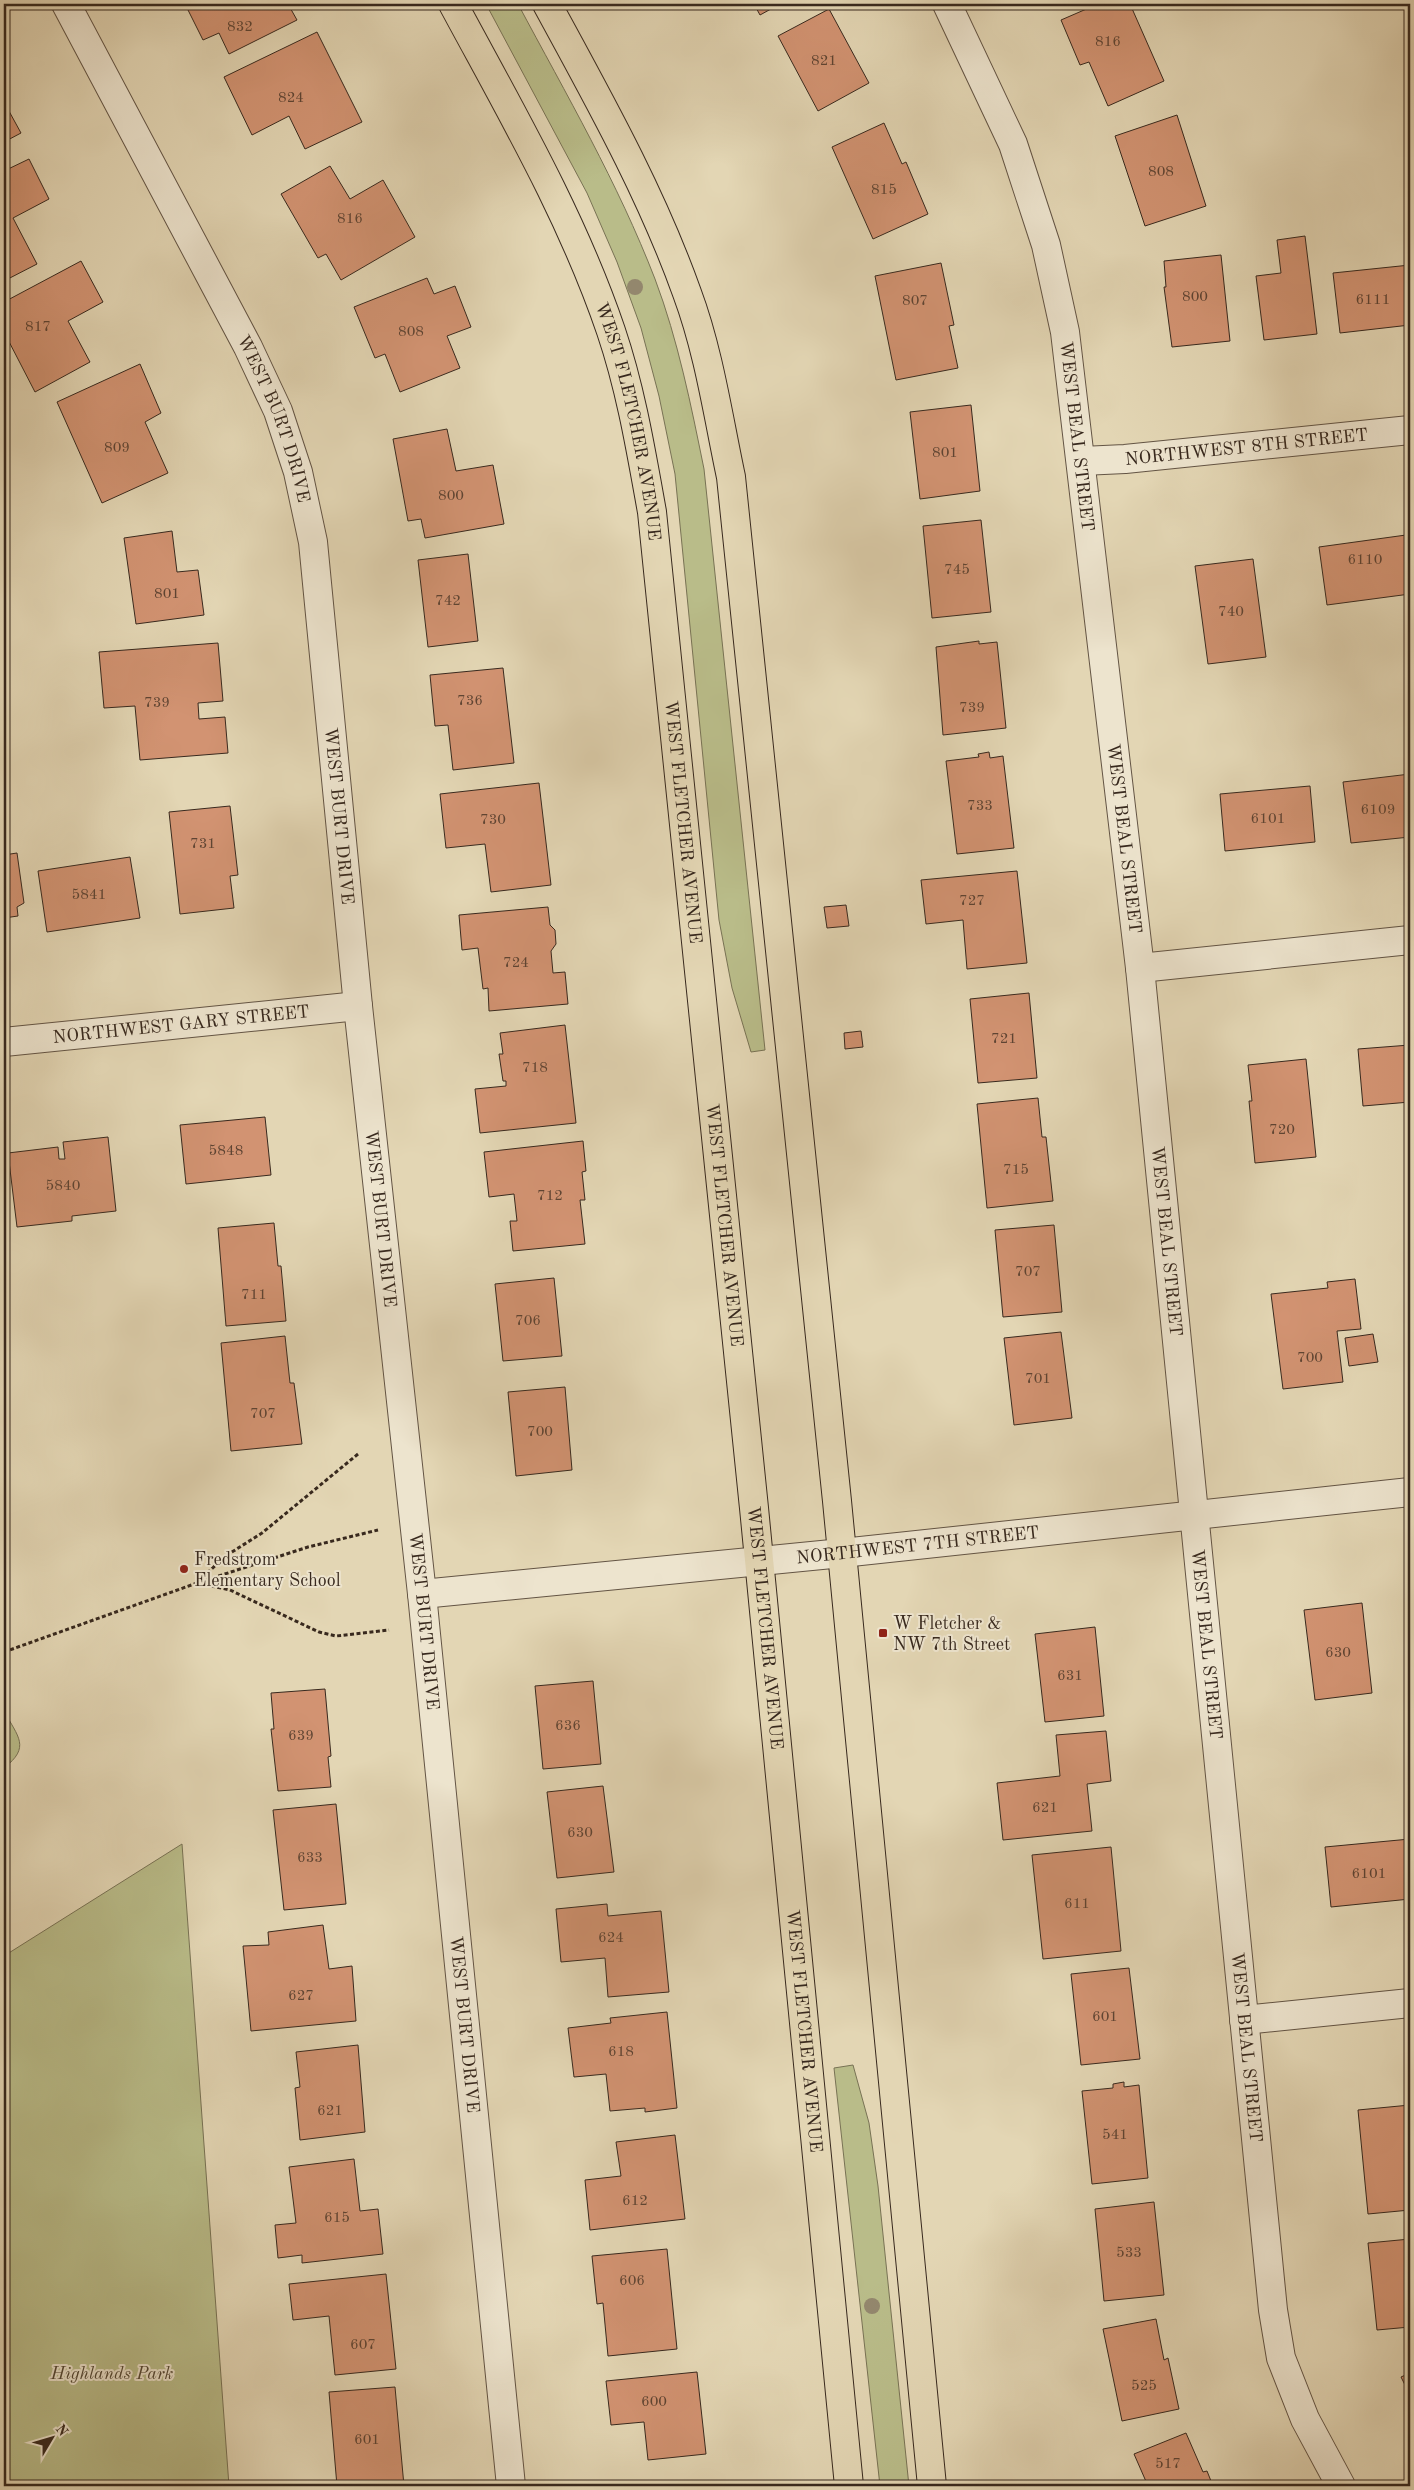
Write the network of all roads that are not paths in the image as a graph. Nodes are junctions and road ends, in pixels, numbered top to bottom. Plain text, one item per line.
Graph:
1 (66, 4) edge
2 (453, 4) edge
3 (547, 4) edge
4 (947, 4) edge
5 (1410, 430) edge
6 (1082, 461) junction
7 (1410, 940) edge
8 (1140, 968) junction
9 (358, 1006) junction
10 (4, 1042) edge
11 (1410, 1492) edge
12 (1194, 1514) junction
13 (842, 1553) junction
14 (759, 1561) junction
15 (422, 1594) junction
16 (1410, 2003) edge
17 (1244, 2020) junction
18 (511, 2486) edge
19 (849, 2486) edge
20 (932, 2486) edge
21 (1341, 2486) edge

1 - 9 street, WEST BURT DRIVE
2 - 14 main road, WEST FLETCHER AVENUE
3 - 13 main road
4 - 6 street, WEST BEAL STREET
5 - 6 street, NORTHWEST 8TH STREET
6 - 8 street, WEST BEAL STREET
7 - 8 street
8 - 12 street, WEST BEAL STREET
9 - 10 street, NORTHWEST GARY STREET
9 - 15 street, WEST BURT DRIVE
11 - 12 street, NORTHWEST 7TH STREET
12 - 13 street, NORTHWEST 7TH STREET
12 - 17 street, WEST BEAL STREET
13 - 14 street, NORTHWEST 7TH STREET
13 - 20 main road
14 - 15 street, NORTHWEST 7TH STREET
14 - 19 main road, WEST FLETCHER AVENUE
15 - 18 street, WEST BURT DRIVE
16 - 17 street
17 - 21 street, WEST BEAL STREET

